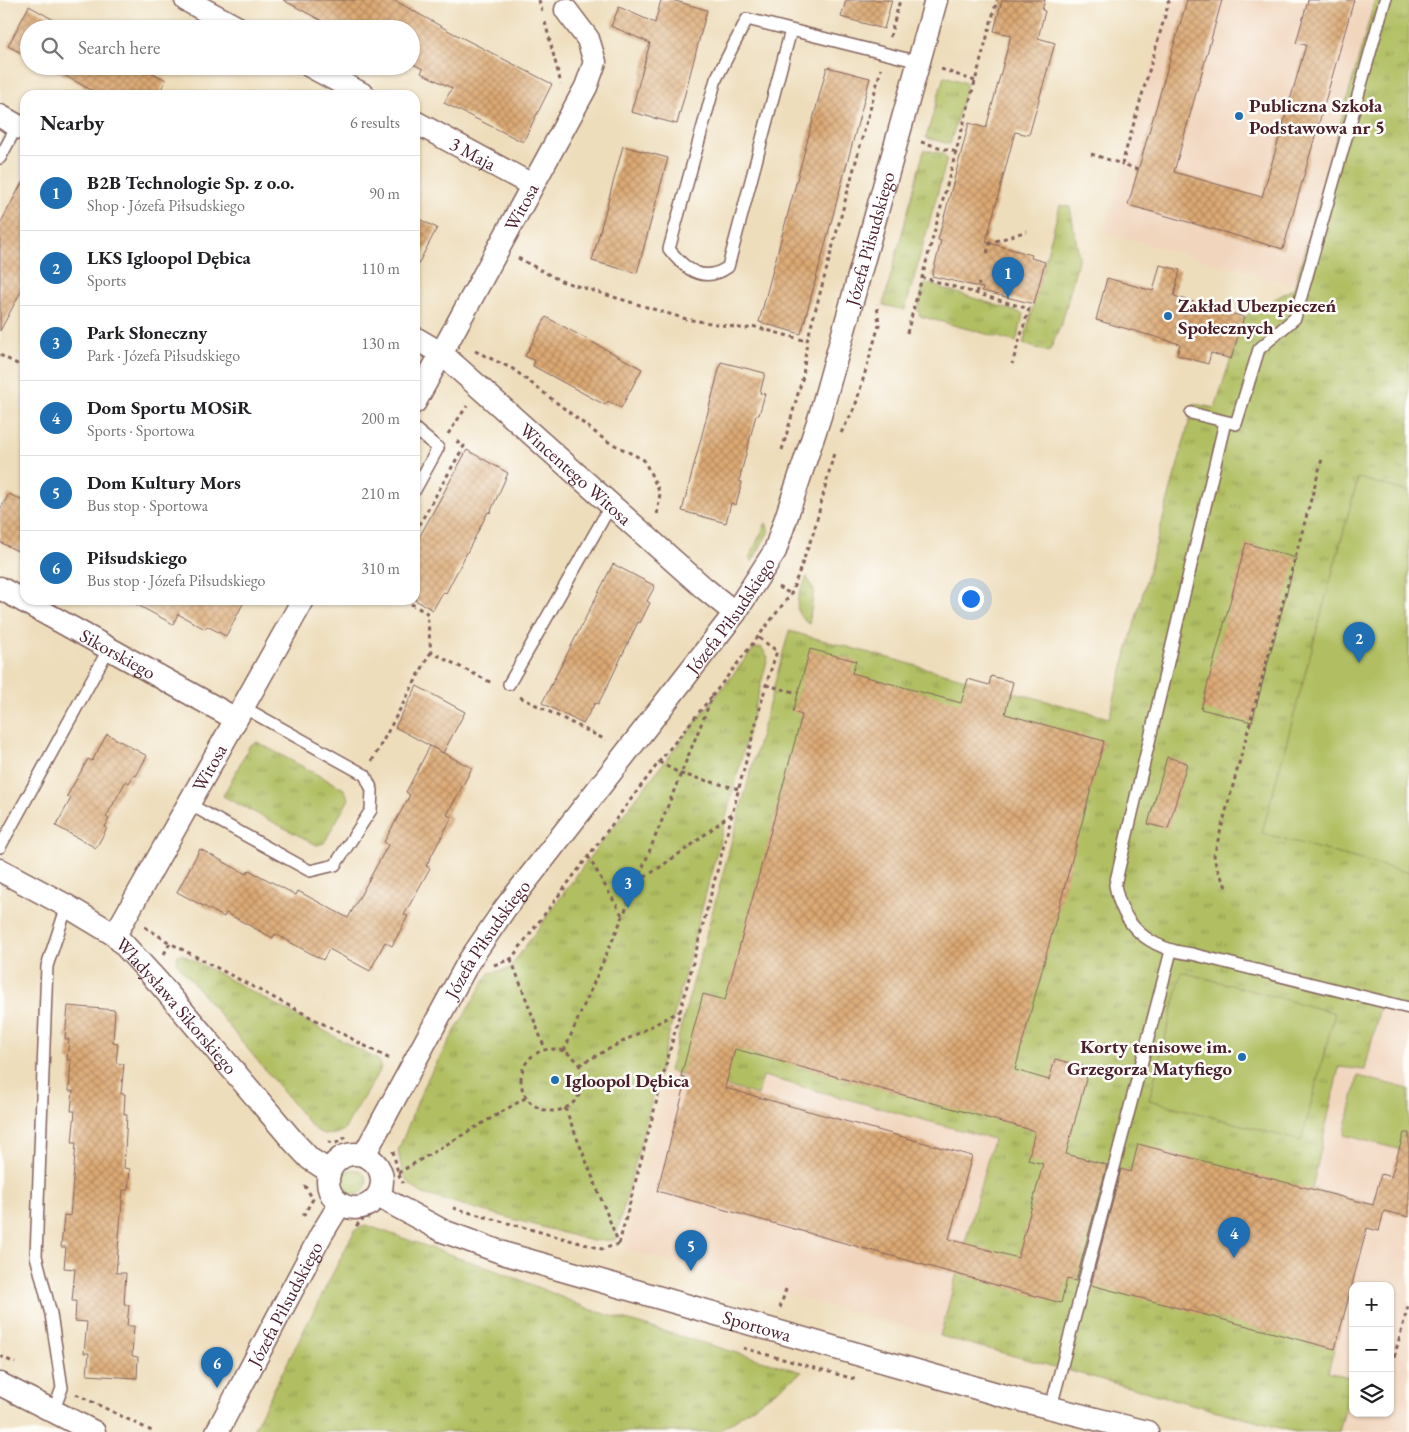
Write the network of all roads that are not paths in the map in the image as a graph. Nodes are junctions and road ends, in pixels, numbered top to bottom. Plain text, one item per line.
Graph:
1 (186, 0) edge
2 (936, 0) edge
3 (1385, 0) edge
4 (566, 10) dead end
5 (223, 20) edge
6 (791, 30) junction
7 (919, 62) junction
8 (327, 75) edge
9 (355, 90) edge
10 (14, 124) edge
11 (420, 125) edge
12 (0, 158) edge
13 (532, 185) junction
14 (420, 339) edge
15 (446, 346) junction
16 (420, 393) edge
17 (1191, 413) dead end
18 (1225, 422) junction
19 (420, 433) edge
20 (420, 481) edge
21 (611, 505) junction
22 (0, 588) edge
23 (20, 599) edge
24 (30, 605) edge
25 (300, 605) edge
26 (735, 613) junction
27 (108, 650) junction
28 (507, 688) road end
29 (240, 713) junction
30 (189, 804) junction
31 (0, 848) edge
32 (0, 870) edge
33 (67, 906) junction
34 (115, 935) junction
35 (1171, 951) junction
36 (1409, 1008) edge
37 (364, 1155) junction
38 (329, 1171) junction
39 (378, 1196) junction
40 (340, 1204) junction
41 (0, 1384) edge
42 (1051, 1407) junction
43 (53, 1412) junction
44 (94, 1432) edge
45 (217, 1432) edge
46 (1147, 1432) edge

1 - 5 street
2 - 7 street, Józefa Piłsudskiego
3 - 18 lane
4 - 13 street, Witosa
6 - 6 lane
6 - 7 lane
7 - 26 street, Józefa Piłsudskiego
8 - 9 street
10 - 12 lane
11 - 13 street, 3 Maja
13 - 15 street, Witosa
14 - 15 street, Wincentego Witosa
15 - 16 street, Witosa
15 - 21 street, Wincentego Witosa
17 - 18 lane
18 - 35 lane
19 - 20 lane
21 - 26 street, Wincentego Witosa
21 - 28 lane
22 - 23 street, Sikorskiego
24 - 27 street, Sikorskiego
25 - 29 street, Witosa
26 - 37 street, Józefa Piłsudskiego
27 - 29 street, Sikorskiego
27 - 31 lane
29 - 30 street, Witosa
29 - 30 lane
30 - 34 street, Witosa
32 - 33 street, Władysława Sikorskiego
33 - 34 street, Władysława Sikorskiego
33 - 43 lane
34 - 38 street, Władysława Sikorskiego
35 - 36 lane
35 - 42 lane
37 - 38 street
37 - 39 street
38 - 40 street
39 - 40 street
39 - 42 street, Sportowa
40 - 45 street, Józefa Piłsudskiego
41 - 43 street
42 - 46 street, Sportowa
43 - 44 street

